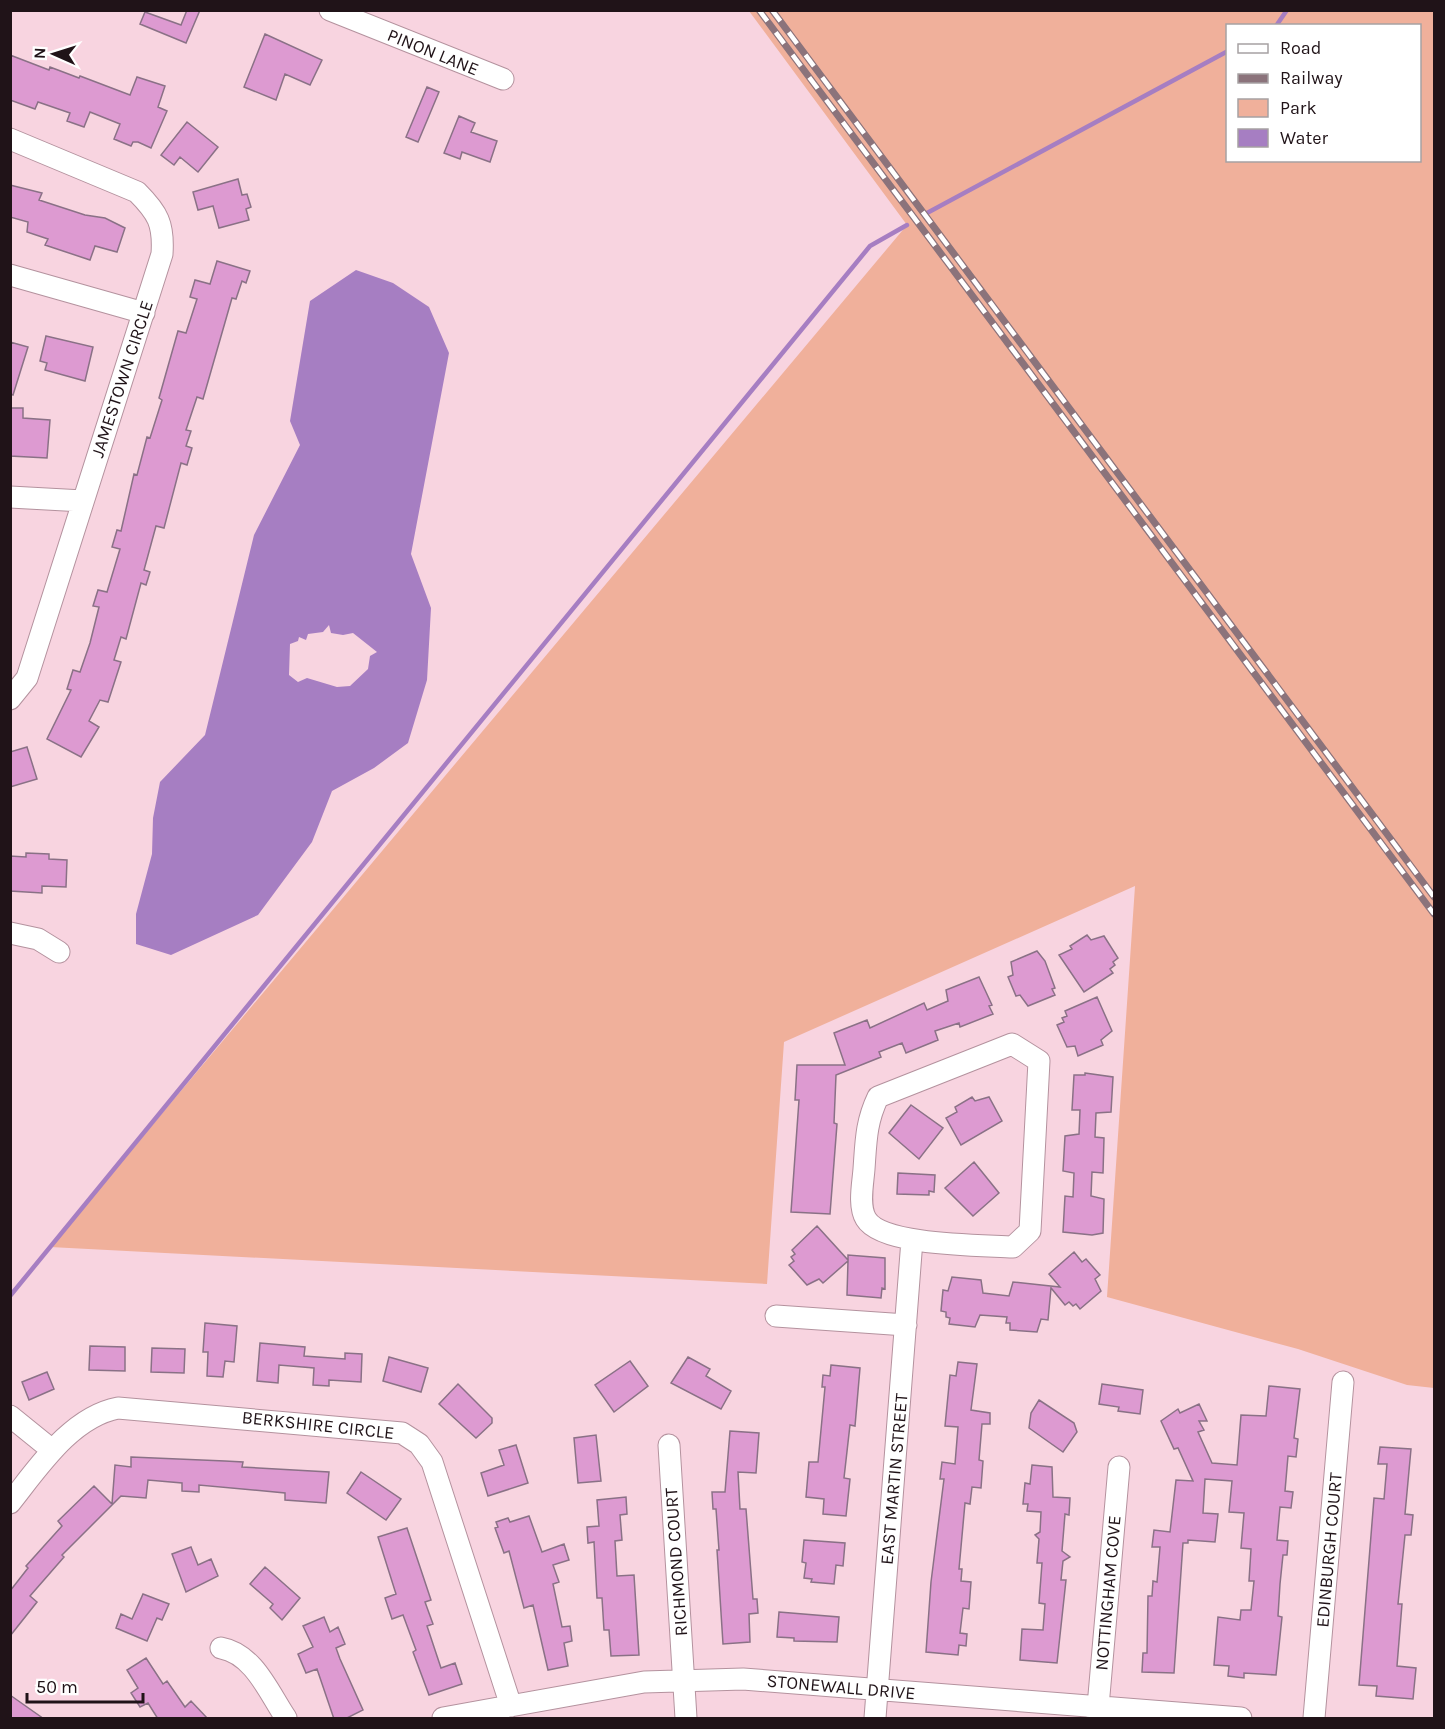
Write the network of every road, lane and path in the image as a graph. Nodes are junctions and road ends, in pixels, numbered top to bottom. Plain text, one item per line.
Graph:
1 (330, 10) edge
2 (503, 79) dead end
3 (10, 139) edge
4 (10, 275) edge
5 (144, 313) junction
6 (10, 497) edge
7 (83, 501) junction
8 (10, 699) edge
9 (10, 933) edge
10 (59, 952) dead end
11 (912, 1240) junction
12 (776, 1316) dead end
13 (906, 1325) junction
14 (1344, 1382) dead end
15 (10, 1416) edge
16 (669, 1444) dead end
17 (52, 1450) junction
18 (1119, 1467) dead end
19 (10, 1503) edge
20 (221, 1648) dead end
21 (684, 1680) junction
22 (877, 1691) junction
23 (511, 1706) junction
24 (1097, 1713) edge
25 (286, 1719) edge
26 (443, 1719) edge
27 (686, 1719) edge
28 (875, 1719) edge
29 (1241, 1719) edge
30 (1314, 1719) edge

1 - 2 street, PINON LANE
3 - 5 street, JAMESTOWN CIRCLE
4 - 5 street
5 - 7 street, JAMESTOWN CIRCLE
6 - 7 street
7 - 8 street, JAMESTOWN CIRCLE
9 - 10 street
11 - 11 street
11 - 13 street, EAST MARTIN STREET
12 - 13 street
13 - 22 street, EAST MARTIN STREET
14 - 30 street, EDINBURGH COURT
15 - 17 street
16 - 21 street, RICHMOND COURT
17 - 19 street, BERKSHIRE CIRCLE
17 - 23 street, BERKSHIRE CIRCLE
18 - 24 street, NOTTINGHAM COVE
20 - 25 street
21 - 22 street, STONEWALL DRIVE
21 - 23 street, STONEWALL DRIVE
21 - 27 street, RICHMOND COURT
22 - 24 street, STONEWALL DRIVE
22 - 28 street, EAST MARTIN STREET
23 - 26 street, STONEWALL DRIVE
24 - 29 street, STONEWALL DRIVE

